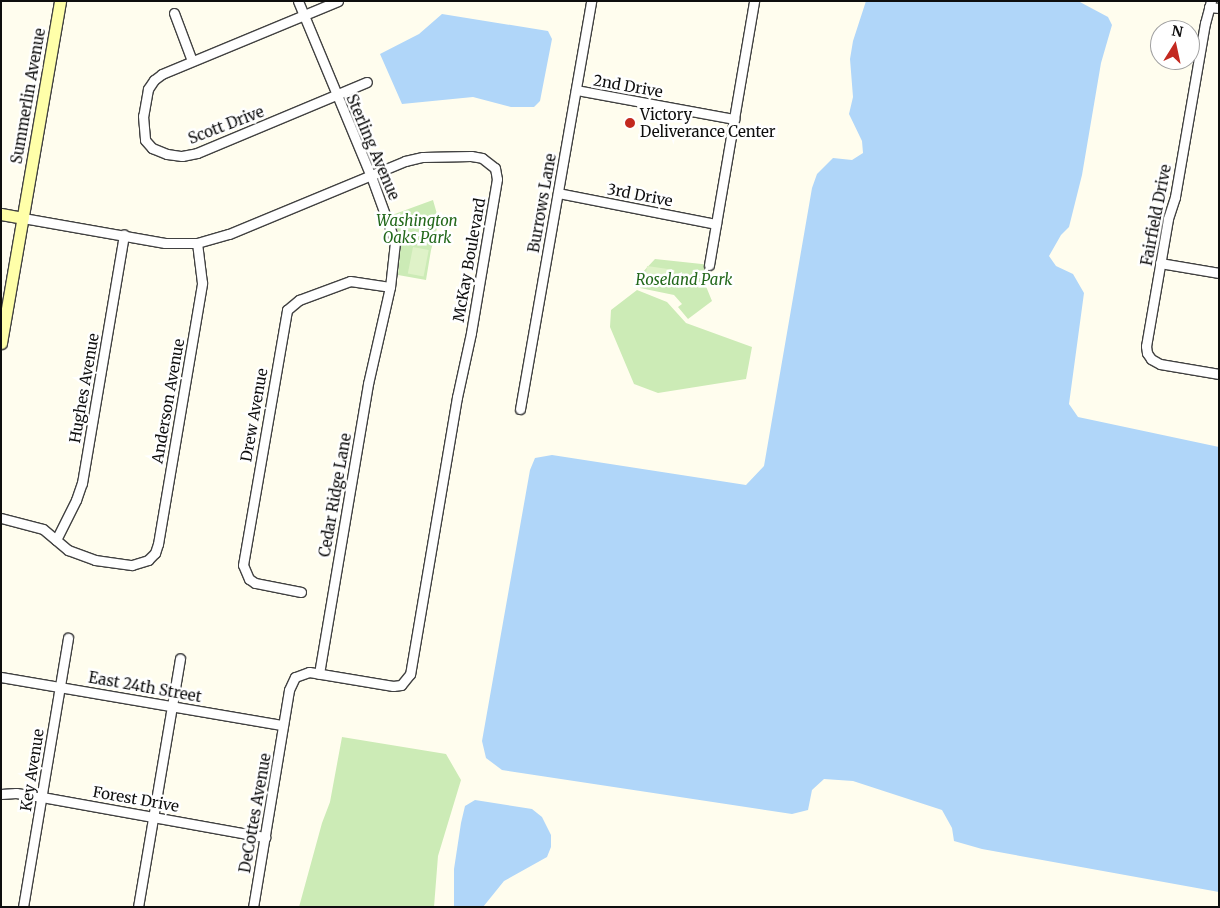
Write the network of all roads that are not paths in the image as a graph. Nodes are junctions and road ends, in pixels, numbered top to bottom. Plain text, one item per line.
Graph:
1 (60, 1) edge
2 (298, 1) edge
3 (338, 1) edge
4 (591, 1) edge
5 (754, 1) edge
6 (1210, 4) edge
7 (1219, 8) edge
8 (174, 13) dead end
9 (304, 16) junction
10 (192, 61) junction
11 (368, 82) dead end
12 (576, 90) junction
13 (337, 96) junction
14 (734, 119) junction
15 (371, 176) junction
16 (558, 193) junction
17 (1, 214) edge
18 (23, 218) junction
19 (716, 224) junction
20 (124, 235) junction
21 (197, 243) junction
22 (1160, 263) junction
23 (709, 265) dead end
24 (1219, 273) edge
25 (390, 287) junction
26 (383, 322) joint
27 (1, 343) edge
28 (1219, 374) edge
29 (520, 409) dead end
30 (1, 518) edge
31 (56, 540) junction
32 (301, 592) dead end
33 (68, 638) dead end
34 (180, 659) dead end
35 (319, 674) junction
36 (1, 677) edge
37 (60, 686) junction
38 (172, 705) junction
39 (283, 725) junction
40 (1, 794) edge
41 (42, 797) junction
42 (154, 816) junction
43 (265, 836) junction
44 (23, 907) edge
45 (138, 907) edge
46 (253, 907) edge

1 - 18 street, Summerlin Avenue
2 - 9 street, Sterling Avenue
3 - 9 street, Scott Drive
4 - 12 street, Burrows Lane
5 - 14 street
6 - 7 street, Fairfield Drive
6 - 22 street, Fairfield Drive
8 - 10 street
9 - 10 street, Scott Drive
9 - 13 street, Sterling Avenue
10 - 13 street, Scott Drive
11 - 13 street, Scott Drive
12 - 14 street, 2nd Drive
12 - 16 street, Burrows Lane
13 - 15 street, Sterling Avenue
14 - 19 street
15 - 21 street, McKay Boulevard
15 - 25 street, Sterling Avenue
15 - 35 street, McKay Boulevard
16 - 19 street, 3rd Drive
16 - 29 street, Burrows Lane
17 - 18 street
18 - 20 street, McKay Boulevard
18 - 27 street, Summerlin Avenue
19 - 23 street
20 - 21 street, McKay Boulevard
20 - 31 street, Hughes Avenue
21 - 31 street, Anderson Avenue
22 - 24 street
22 - 28 street, Fairfield Drive
25 - 26 street, Sterling Avenue
25 - 32 street, Drew Avenue
26 - 35 street, Cedar Ridge Lane
30 - 31 street
33 - 37 street, Key Avenue
34 - 38 street
35 - 39 street, McKay Boulevard
36 - 37 street, East 24th Street
37 - 38 street, East 24th Street
37 - 41 street, Key Avenue
38 - 39 street, East 24th Street
38 - 42 street
39 - 43 street, DeCottes Avenue
40 - 41 street, Forest Drive
41 - 42 street, Forest Drive
41 - 44 street, Key Avenue
42 - 43 street, Forest Drive
42 - 45 street
43 - 46 street, DeCottes Avenue

